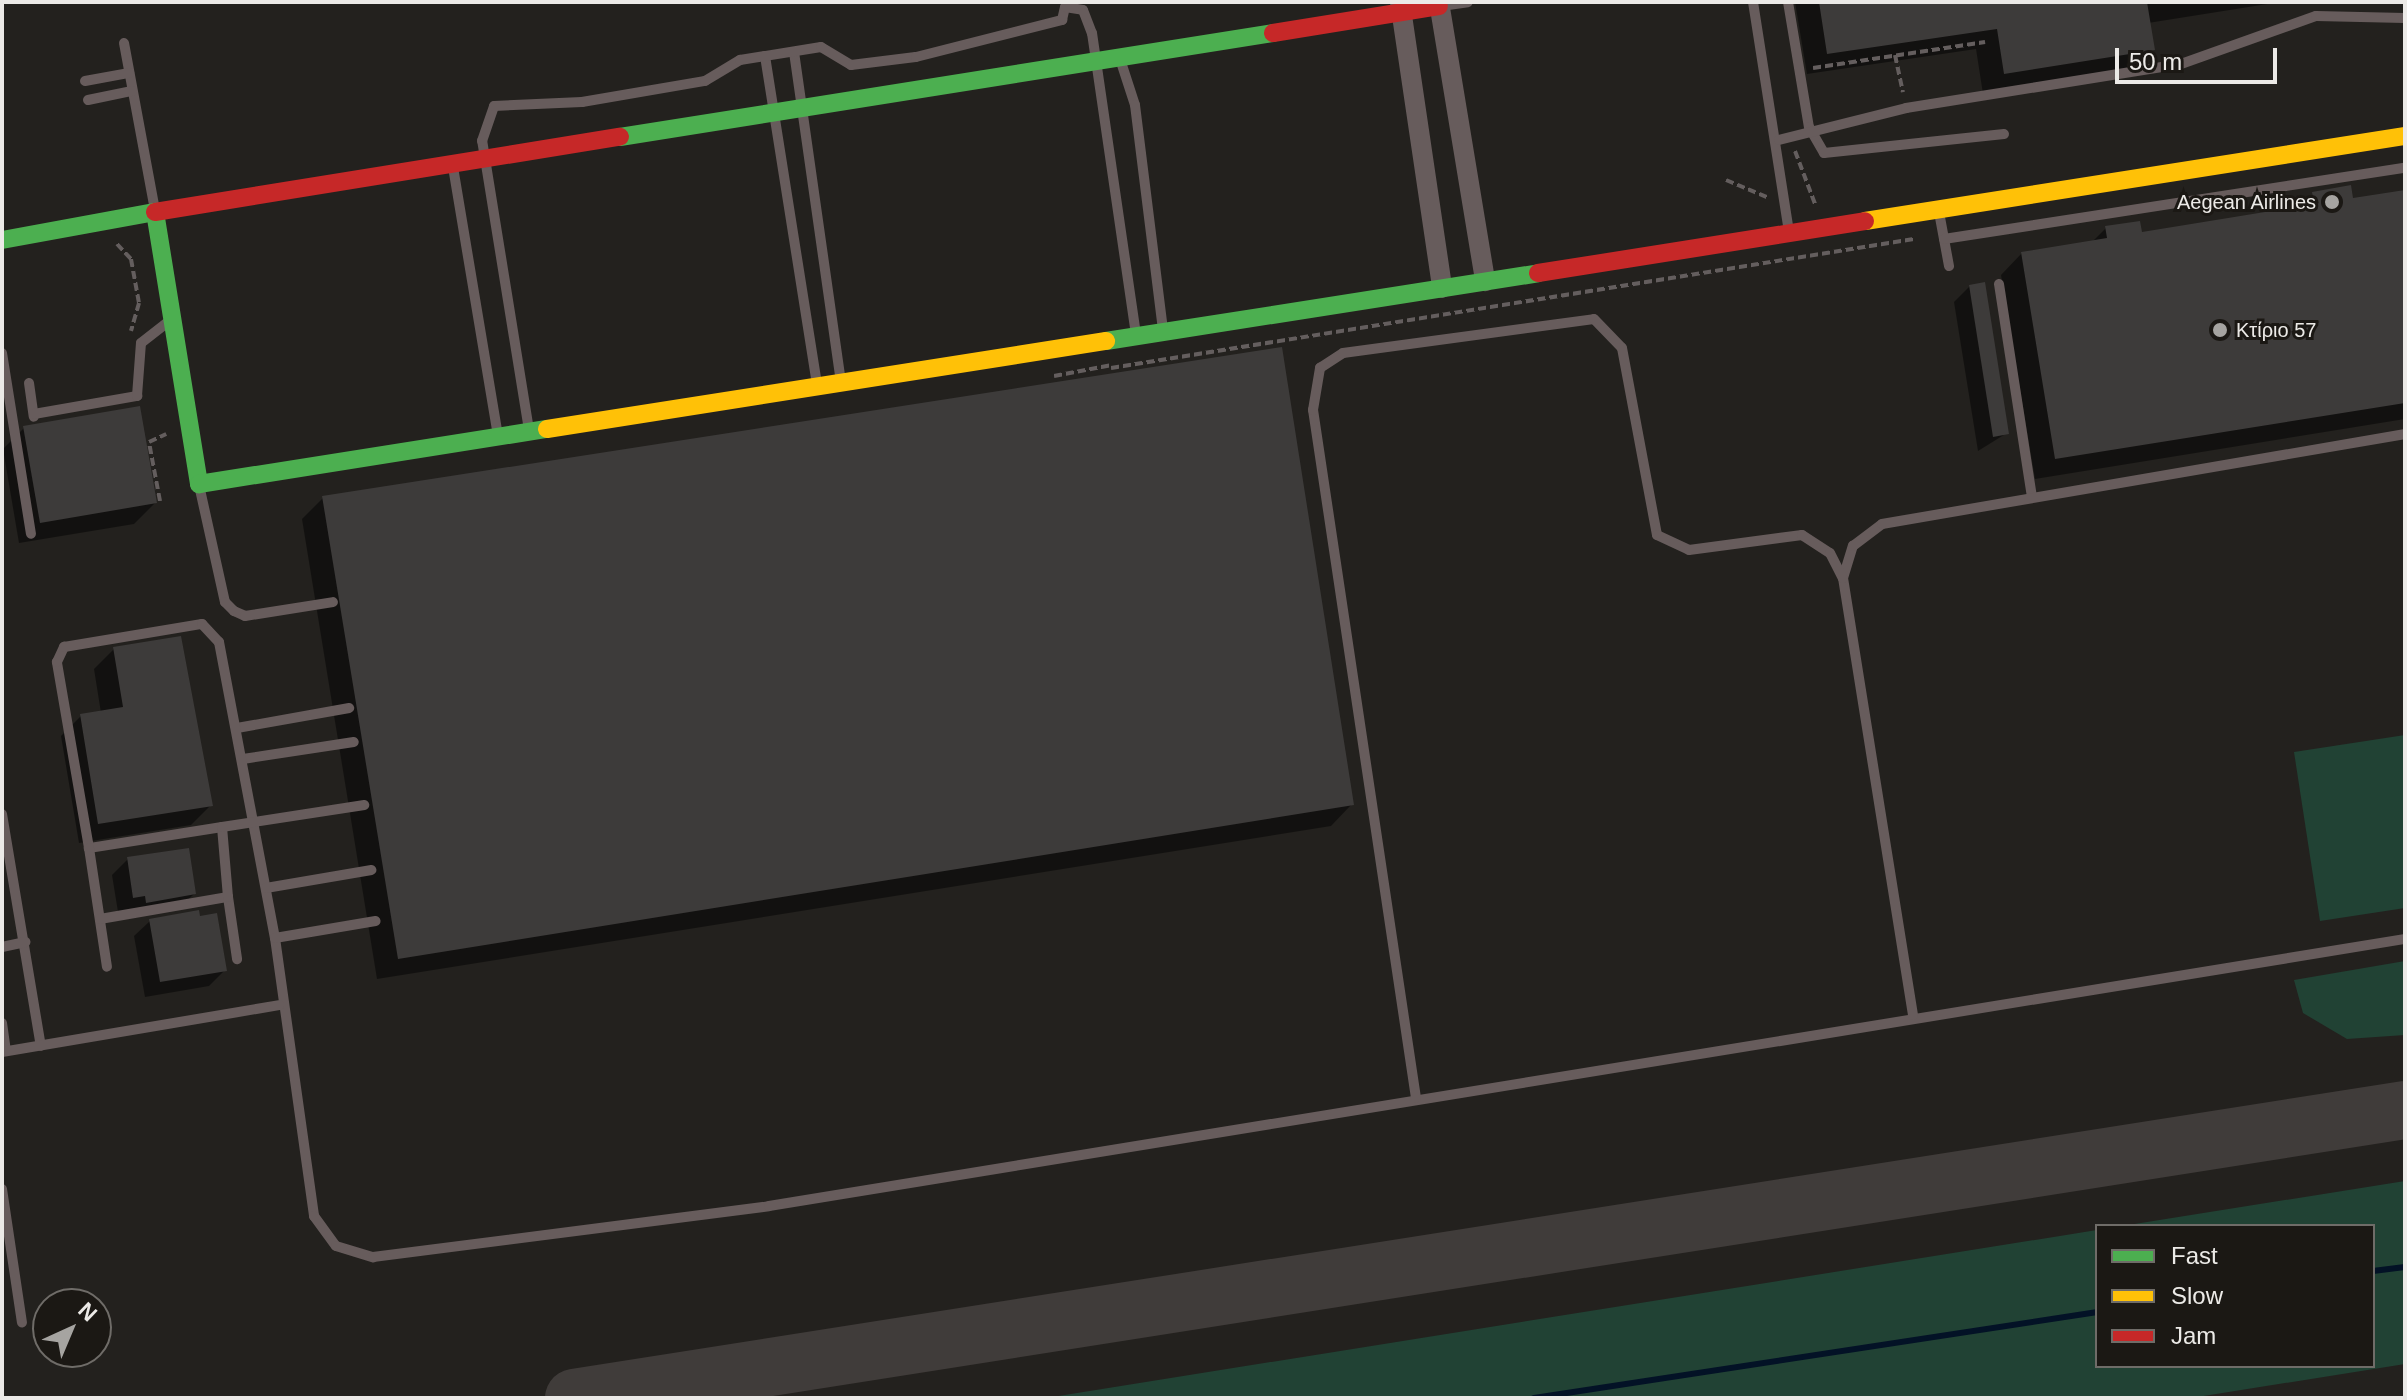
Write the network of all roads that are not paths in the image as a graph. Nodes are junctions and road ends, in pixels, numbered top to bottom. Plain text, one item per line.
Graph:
1 (1468, 2) edge
2 (1753, 2) edge
3 (1788, 2) edge
4 (1439, 4) edge
5 (1400, 7) edge
6 (2405, 18) edge
7 (124, 43) dead end
8 (794, 52) junction
9 (765, 56) junction
10 (1121, 62) junction
11 (1096, 66) junction
12 (129, 73) junction
13 (85, 81) dead end
14 (132, 91) junction
15 (88, 100) dead end
16 (801, 104) junction
17 (772, 110) junction
18 (1809, 127) junction
19 (2004, 134) dead end
20 (2405, 136) edge
21 (1779, 140) junction
22 (485, 160) junction
23 (453, 165) junction
24 (2405, 168) edge
25 (1938, 210) junction
26 (155, 212) junction
27 (1789, 233) junction
28 (1944, 239) junction
29 (2, 240) edge
30 (1949, 266) dead end
31 (1485, 281) junction
32 (1999, 284) dead end
33 (1442, 288) junction
34 (171, 320) junction
35 (1163, 332) junction
36 (1136, 336) junction
37 (2, 353) edge
38 (29, 383) dead end
39 (841, 383) junction
40 (817, 387) junction
41 (529, 432) junction
42 (2405, 434) edge
43 (498, 437) junction
44 (199, 484) junction
45 (2032, 496) junction
46 (31, 534) dead end
47 (1843, 578) junction
48 (333, 602) dead end
49 (349, 708) dead end
50 (237, 728) junction
51 (354, 742) dead end
52 (243, 759) junction
53 (364, 805) dead end
54 (2, 814) edge
55 (254, 823) junction
56 (222, 827) junction
57 (89, 848) junction
58 (371, 870) dead end
59 (266, 888) junction
60 (228, 897) junction
61 (100, 919) junction
62 (376, 921) dead end
63 (275, 938) junction
64 (2405, 939) edge
65 (25, 942) junction
66 (2, 947) edge
67 (237, 959) dead end
68 (107, 967) dead end
69 (279, 1005) junction
70 (1913, 1015) junction
71 (2, 1023) edge
72 (41, 1046) junction
73 (4, 1051) edge
74 (1416, 1098) junction
75 (2, 1189) edge
76 (22, 1323) dead end

1 - 4 lane
2 - 21 lane
3 - 18 lane
4 - 5 street
4 - 31 street
5 - 10 street
5 - 33 street
6 - 18 lane
7 - 12 lane
8 - 9 lane
8 - 11 lane
8 - 16 lane
9 - 17 lane
9 - 22 lane
10 - 11 street
10 - 35 lane
11 - 16 street
11 - 36 lane
12 - 13 lane
12 - 14 lane
14 - 15 lane
14 - 26 lane
16 - 17 street
16 - 39 lane
17 - 22 street
17 - 40 lane
18 - 19 lane
18 - 21 lane
20 - 25 street
21 - 27 lane
22 - 23 street
22 - 41 lane
23 - 26 street
23 - 43 lane
24 - 28 lane
25 - 27 street
25 - 28 lane
26 - 29 street
26 - 34 street
27 - 31 street
28 - 30 lane
31 - 33 street
32 - 45 lane
33 - 35 street
34 - 38 lane
34 - 44 street
35 - 36 street
36 - 39 street
37 - 46 lane
39 - 40 street
40 - 41 street
41 - 43 street
42 - 45 lane
43 - 44 street
44 - 48 lane
45 - 47 lane
47 - 70 lane
47 - 74 lane
49 - 50 lane
50 - 52 lane
50 - 57 lane
51 - 52 lane
52 - 55 lane
53 - 55 lane
54 - 65 lane
55 - 56 lane
55 - 59 lane
56 - 57 lane
56 - 60 lane
57 - 61 lane
58 - 59 lane
59 - 63 lane
60 - 61 lane
60 - 67 lane
61 - 68 lane
62 - 63 lane
63 - 69 lane
64 - 70 lane
65 - 66 lane
65 - 72 lane
69 - 72 lane
69 - 74 lane
70 - 74 lane
71 - 73 lane
72 - 73 lane
75 - 76 lane

